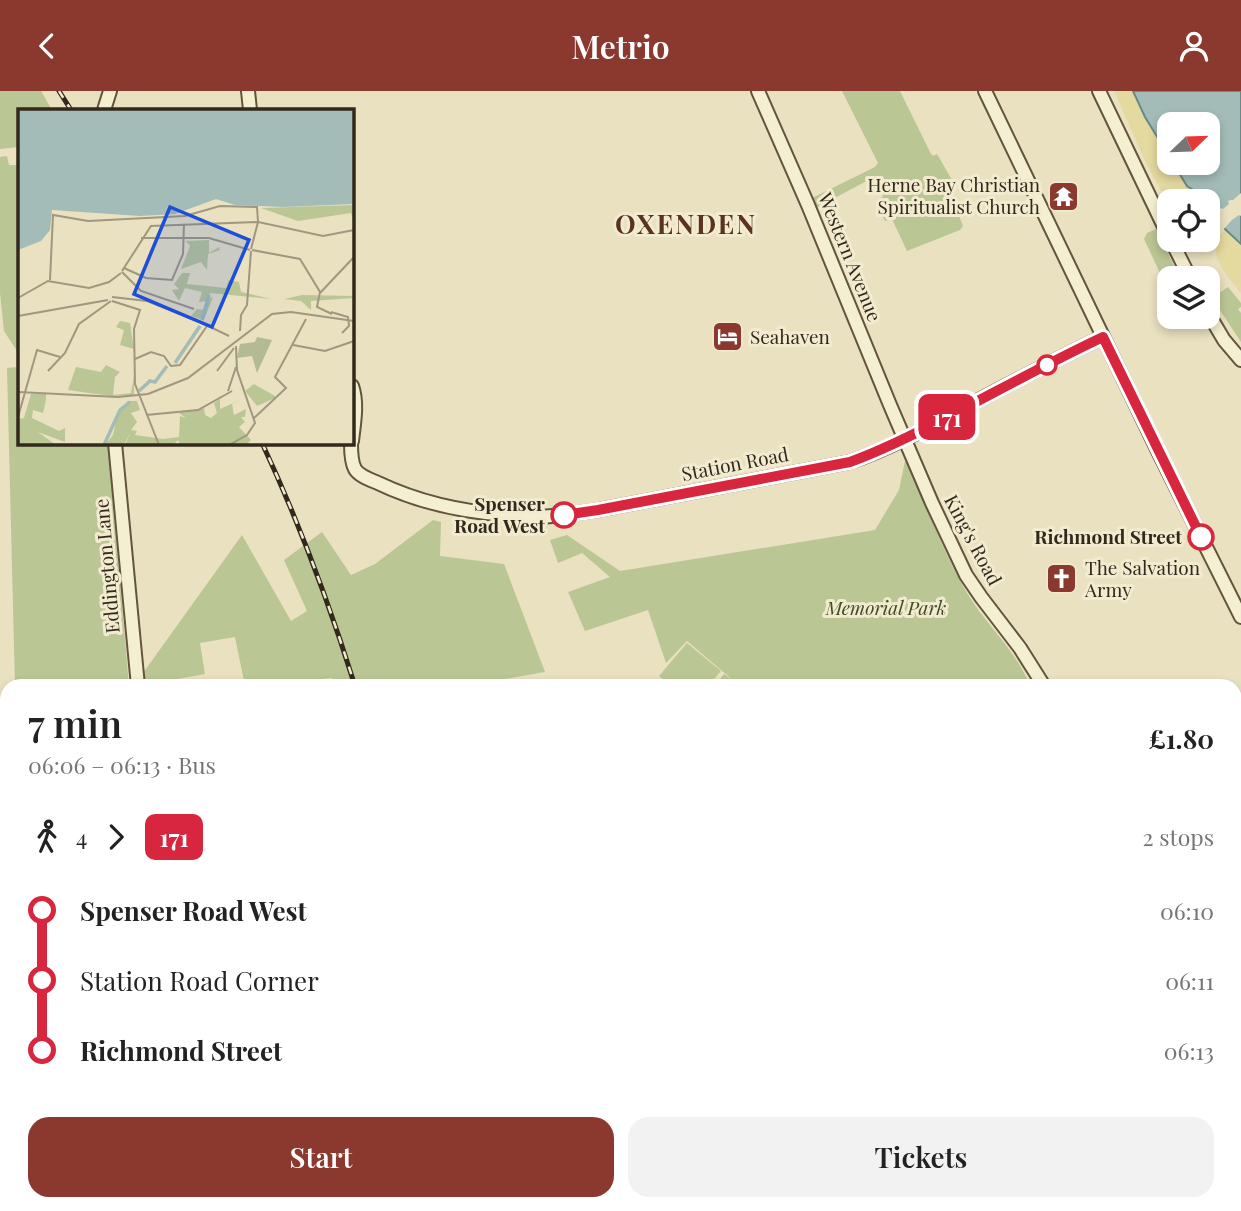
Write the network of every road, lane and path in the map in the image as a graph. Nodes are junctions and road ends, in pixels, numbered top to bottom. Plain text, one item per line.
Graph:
1 (248, 91) edge
2 (758, 91) edge
3 (985, 91) edge
4 (1099, 91) edge
5 (250, 109) edge
6 (1157, 211) edge
7 (1218, 329) edge
8 (1103, 337) junction
9 (1241, 360) edge
10 (354, 393) edge
11 (354, 421) edge
12 (904, 439) junction
13 (115, 445) edge
14 (352, 445) edge
15 (1241, 617) edge
16 (137, 679) edge
17 (1040, 679) edge

1 - 5 street
2 - 12 street, Western Avenue
3 - 8 street
4 - 6 street
7 - 9 street
8 - 12 street, Station Road
8 - 15 street
10 - 11 street
12 - 14 street, Station Road
12 - 17 street, King's Road
13 - 16 street, Eddington Lane

